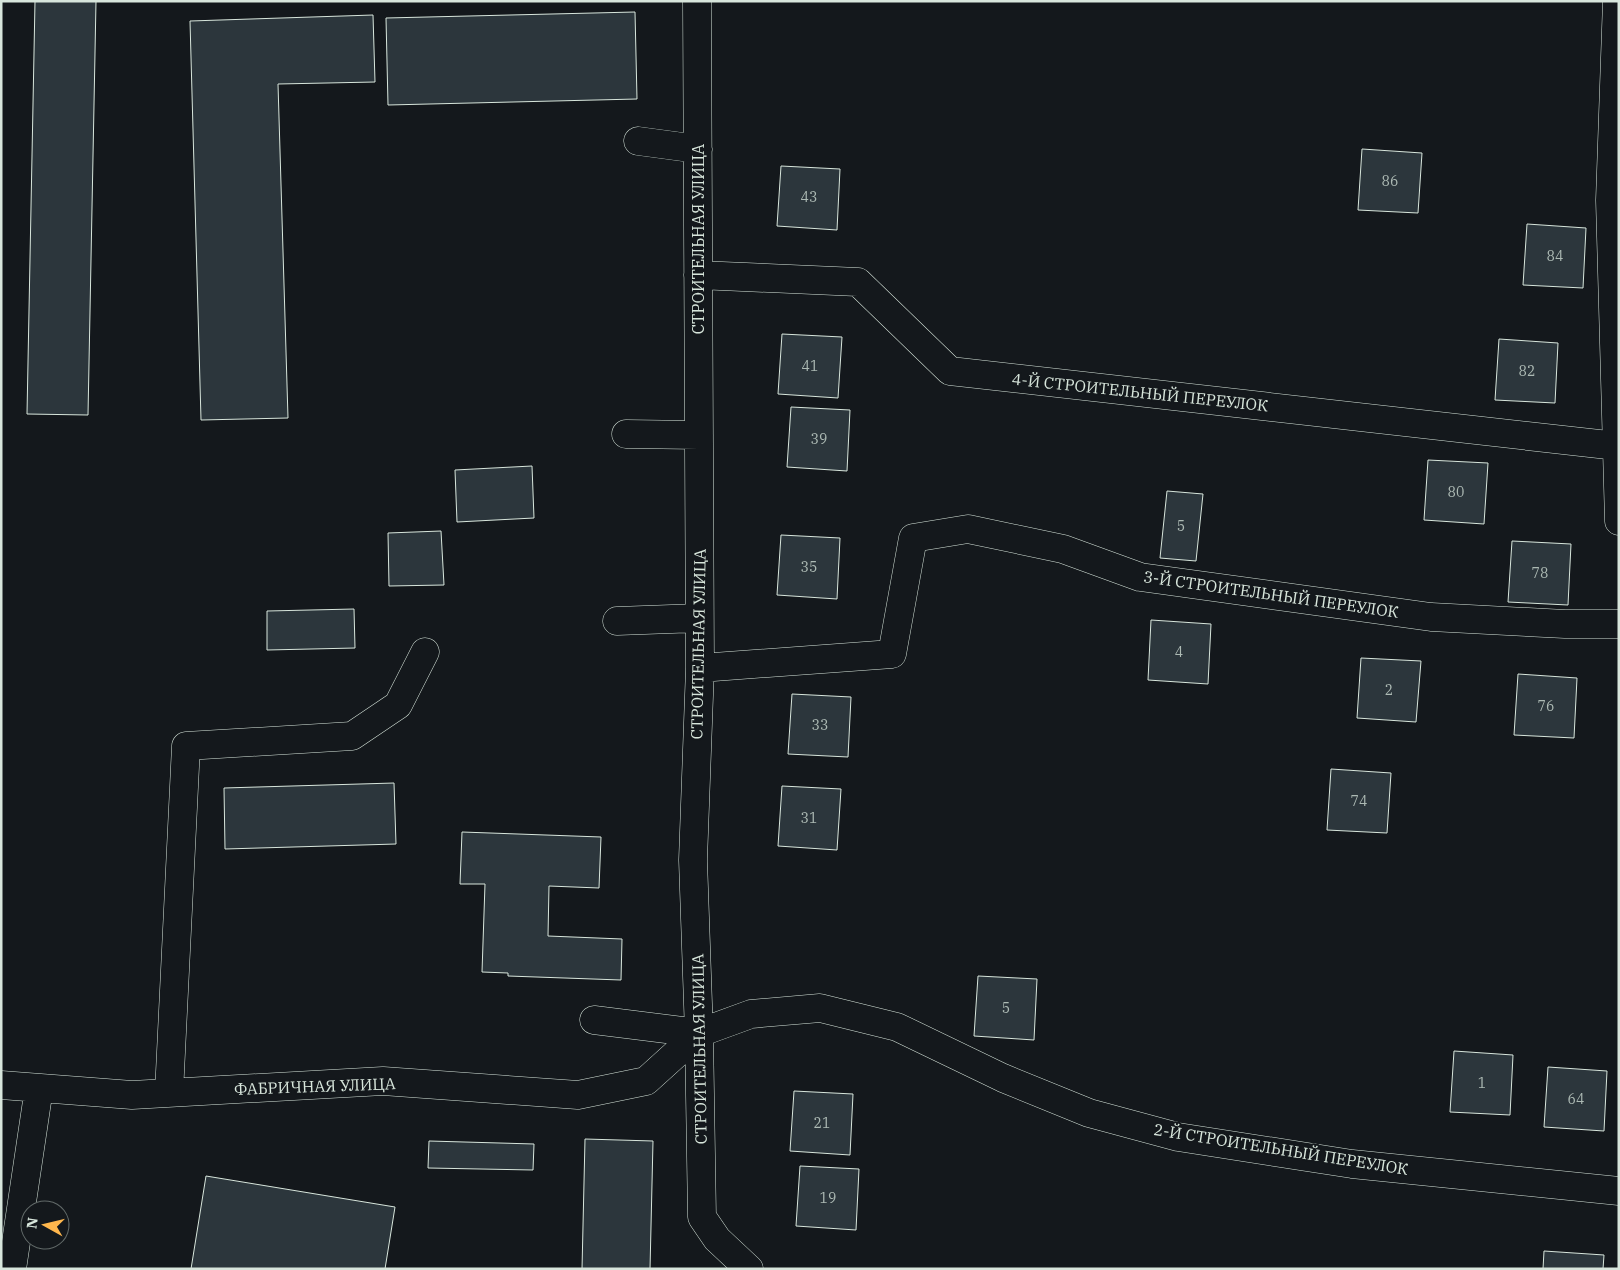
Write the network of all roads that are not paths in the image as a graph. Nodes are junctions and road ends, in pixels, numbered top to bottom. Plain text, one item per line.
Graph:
1 (697, 1) edge
2 (1617, 1) edge
3 (638, 141) dead end
4 (698, 149) junction
5 (1614, 200) edge
6 (698, 275) junction
7 (626, 434) dead end
8 (699, 435) junction
9 (1616, 446) junction
10 (1619, 521) edge
11 (699, 618) junction
12 (617, 621) dead end
13 (1619, 624) edge
14 (425, 652) dead end
15 (700, 668) junction
16 (594, 1020) dead end
17 (700, 1032) junction
18 (1, 1085) edge
19 (39, 1088) junction
20 (168, 1093) junction
21 (1619, 1191) edge
22 (12, 1269) edge
23 (749, 1269) edge

1 - 4 street, СТРОИТЕЛЬНАЯ УЛИЦА
2 - 5 street
3 - 4 street
4 - 6 street, СТРОИТЕЛЬНАЯ УЛИЦА
5 - 9 street
6 - 8 street, СТРОИТЕЛЬНАЯ УЛИЦА
6 - 9 street, 4-Й СТРОИТЕЛЬНЫЙ ПЕРЕУЛОК
7 - 8 street
8 - 11 street, СТРОИТЕЛЬНАЯ УЛИЦА
9 - 10 street
11 - 12 street
11 - 15 street, СТРОИТЕЛЬНАЯ УЛИЦА
13 - 15 street, 3-Й СТРОИТЕЛЬНЫЙ ПЕРЕУЛОК
14 - 20 street
15 - 17 street, СТРОИТЕЛЬНАЯ УЛИЦА
16 - 17 street
17 - 20 street, ФАБРИЧНАЯ УЛИЦА
17 - 21 street, 2-Й СТРОИТЕЛЬНЫЙ ПЕРЕУЛОК
17 - 23 street, СТРОИТЕЛЬНАЯ УЛИЦА
18 - 19 street, ФАБРИЧНАЯ УЛИЦА
19 - 20 street, ФАБРИЧНАЯ УЛИЦА
19 - 22 street

